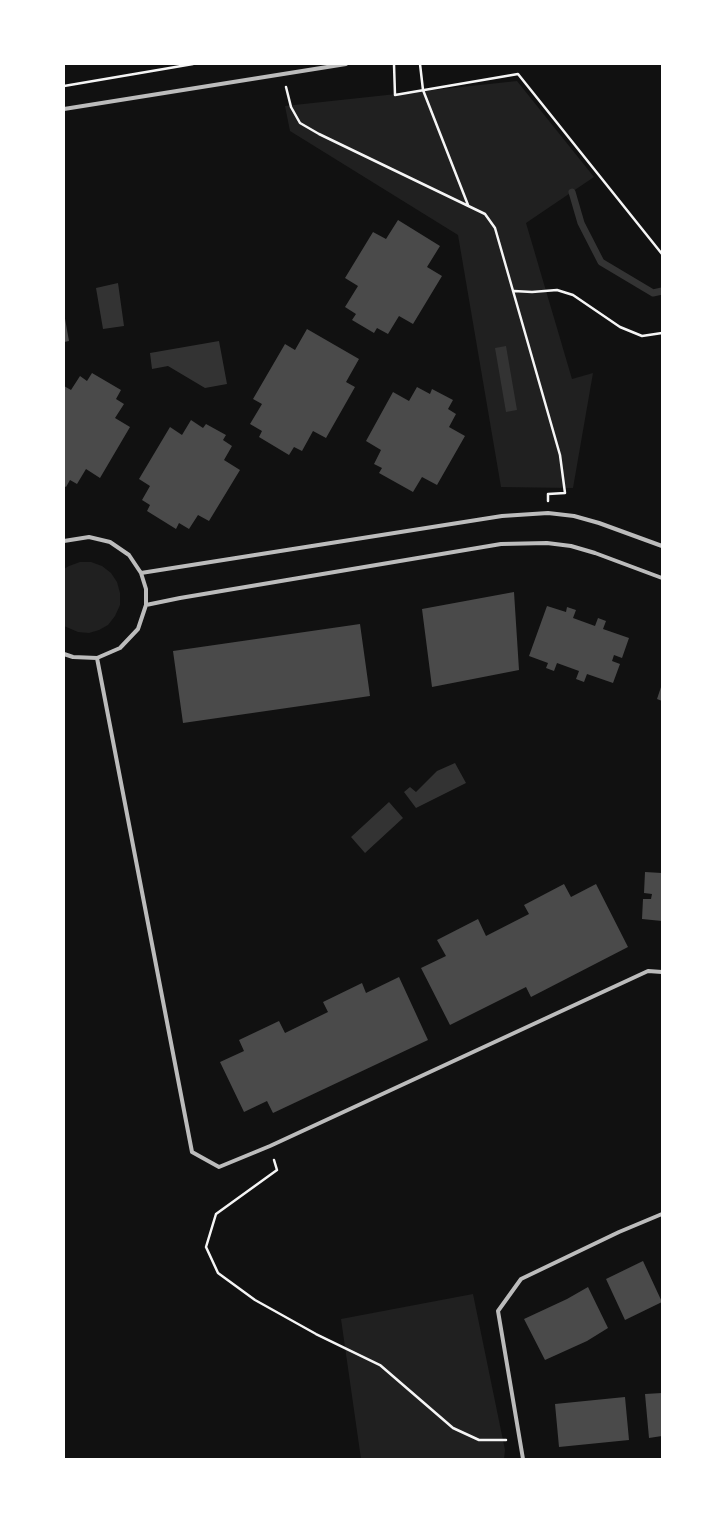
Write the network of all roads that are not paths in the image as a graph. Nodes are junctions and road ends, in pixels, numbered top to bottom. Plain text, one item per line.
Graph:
1 (346, 64) edge
2 (64, 109) edge
3 (64, 542) edge
4 (662, 546) edge
5 (141, 573) junction
6 (662, 578) edge
7 (146, 605) junction
8 (64, 654) edge
9 (96, 658) junction
10 (662, 972) edge
11 (662, 1214) edge
12 (523, 1459) edge

1 - 2 street
3 - 5 street
4 - 5 street
5 - 7 street
6 - 7 street
7 - 9 street
8 - 9 street
9 - 10 street
11 - 12 street

